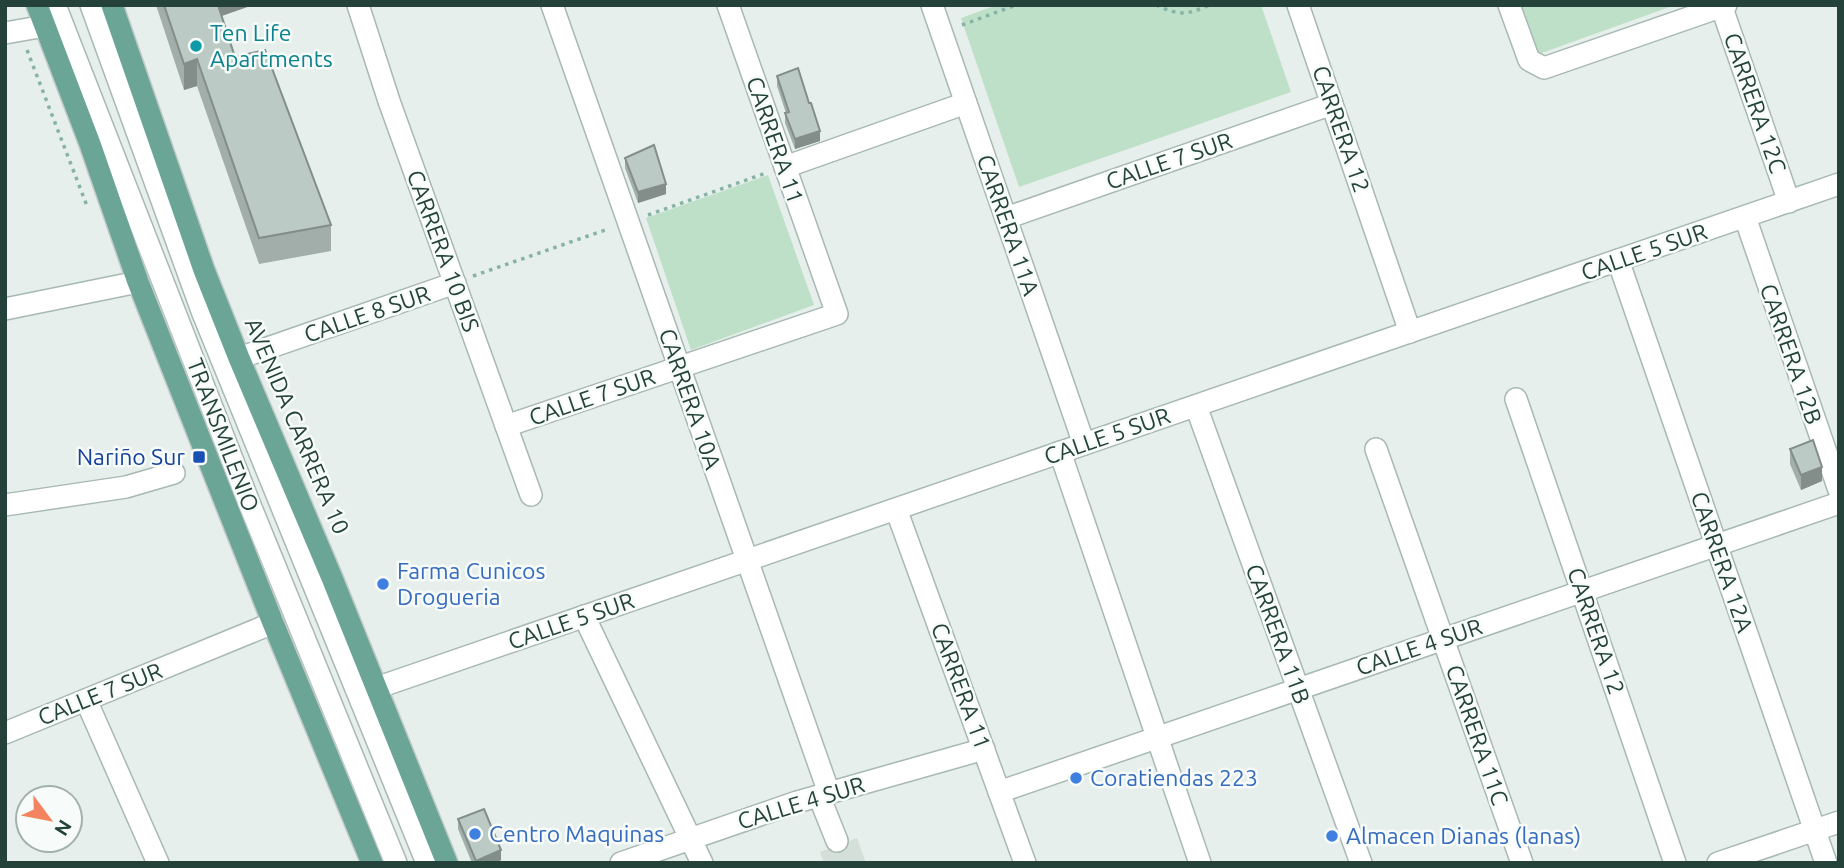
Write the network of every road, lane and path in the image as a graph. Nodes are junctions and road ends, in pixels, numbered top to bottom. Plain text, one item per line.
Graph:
1 (37, 5) edge
2 (55, 5) edge
3 (91, 5) edge
4 (358, 5) edge
5 (552, 5) edge
6 (728, 5) edge
7 (932, 5) edge
8 (1016, 5) edge
9 (1156, 5) edge
10 (1210, 5) edge
11 (1298, 5) edge
12 (1510, 5) edge
13 (115, 6) edge
14 (1723, 6) edge
15 (45, 26) junction
16 (941, 32) junction
17 (5, 33) edge
18 (966, 103) junction
19 (1332, 104) junction
20 (785, 167) junction
21 (1839, 184) edge
22 (1789, 202) junction
23 (1745, 217) junction
24 (1006, 218) junction
25 (1618, 260) junction
26 (138, 282) junction
27 (455, 283) junction
28 (5, 309) edge
29 (836, 314) joint
30 (1410, 332) junction
31 (239, 358) junction
32 (679, 367) junction
33 (1516, 399) dead end
34 (1196, 406) junction
35 (506, 426) junction
36 (1084, 444) junction
37 (1376, 449) dead end
38 (1059, 452) junction
39 (174, 473) dead end
40 (1839, 490) edge
41 (531, 495) dead end
42 (1839, 503) edge
43 (5, 505) edge
44 (896, 509) junction
45 (1716, 545) junction
46 (747, 560) junction
47 (1582, 591) junction
48 (584, 616) junction
49 (273, 623) junction
50 (1443, 639) junction
51 (376, 688) junction
52 (1298, 689) junction
53 (86, 700) junction
54 (5, 733) edge
55 (1157, 737) junction
56 (984, 749) junction
57 (999, 792) junction
58 (824, 794) junction
59 (1839, 822) edge
60 (1815, 831) junction
61 (690, 838) junction
62 (837, 841) dead end
63 (158, 863) edge
64 (372, 863) edge
65 (396, 863) edge
66 (428, 863) edge
67 (447, 863) edge
68 (621, 863) edge
69 (702, 863) edge
70 (1025, 863) edge
71 (1200, 863) edge
72 (1361, 863) edge
73 (1522, 863) edge
74 (1675, 863) edge
75 (1718, 863) edge
76 (1826, 863) edge

1 - 15 main road
2 - 65 street, TRANSMILENIO
3 - 66 street, TRANSMILENIO
4 - 27 street, CARRERA 10 BIS
5 - 32 street, CARRERA 10A
6 - 20 street, CARRERA 11
7 - 16 street, CARRERA 11A
8 - 16 path
9 - 10 path
11 - 19 street, CARRERA 12
12 - 14 street
13 - 31 main road, AVENIDA CARRERA 10
14 - 22 street, CARRERA 12C
15 - 17 street
15 - 26 main road
16 - 18 street, CARRERA 11A
18 - 20 street
18 - 24 street, CARRERA 11A
19 - 24 street, CALLE 7 SUR
19 - 30 street, CARRERA 12
20 - 29 street, CARRERA 11
21 - 22 street, CALLE 5 SUR
22 - 23 street, CALLE 5 SUR
23 - 25 street, CALLE 5 SUR
23 - 40 street, CARRERA 12B
24 - 36 street, CARRERA 11A
25 - 30 street, CALLE 5 SUR
25 - 45 street, CARRERA 12A
26 - 28 street
26 - 49 main road
27 - 31 street, CALLE 8 SUR
27 - 35 street, CARRERA 10 BIS
29 - 32 street, CALLE 7 SUR
30 - 34 street, CALLE 5 SUR
31 - 51 main road, AVENIDA CARRERA 10
32 - 35 street, CALLE 7 SUR
32 - 46 street, CARRERA 10A
33 - 47 street, CARRERA 12
34 - 36 street, CALLE 5 SUR
34 - 52 street, CARRERA 11B
35 - 41 street, CARRERA 10 BIS
36 - 38 street, CALLE 5 SUR
37 - 50 street, CARRERA 11C
38 - 44 street, CALLE 5 SUR
38 - 55 street
39 - 43 street
42 - 45 street, CALLE 4 SUR
44 - 46 street, CALLE 5 SUR
44 - 56 street, CARRERA 11
45 - 47 street, CALLE 4 SUR
45 - 60 street, CARRERA 12A
46 - 48 street, CALLE 5 SUR
46 - 58 street, CARRERA 10A
47 - 50 street, CALLE 4 SUR
47 - 74 street, CARRERA 12
48 - 51 street, CALLE 5 SUR
48 - 61 street
49 - 53 street, CALLE 7 SUR
49 - 64 main road
50 - 52 street, CALLE 4 SUR
50 - 73 street, CARRERA 11C
51 - 67 main road, AVENIDA CARRERA 10
52 - 55 street, CALLE 4 SUR
52 - 72 street, CARRERA 11B
53 - 54 street, CALLE 7 SUR
53 - 63 street
55 - 57 street, CALLE 4 SUR
55 - 71 street
56 - 57 street, CARRERA 11
56 - 58 street, CALLE 4 SUR
57 - 70 street, CARRERA 11
58 - 61 street, CALLE 4 SUR
58 - 62 street, CARRERA 10A
59 - 60 street
60 - 75 street
60 - 76 street, CARRERA 12A
61 - 68 street, CALLE 4 SUR
61 - 69 street

